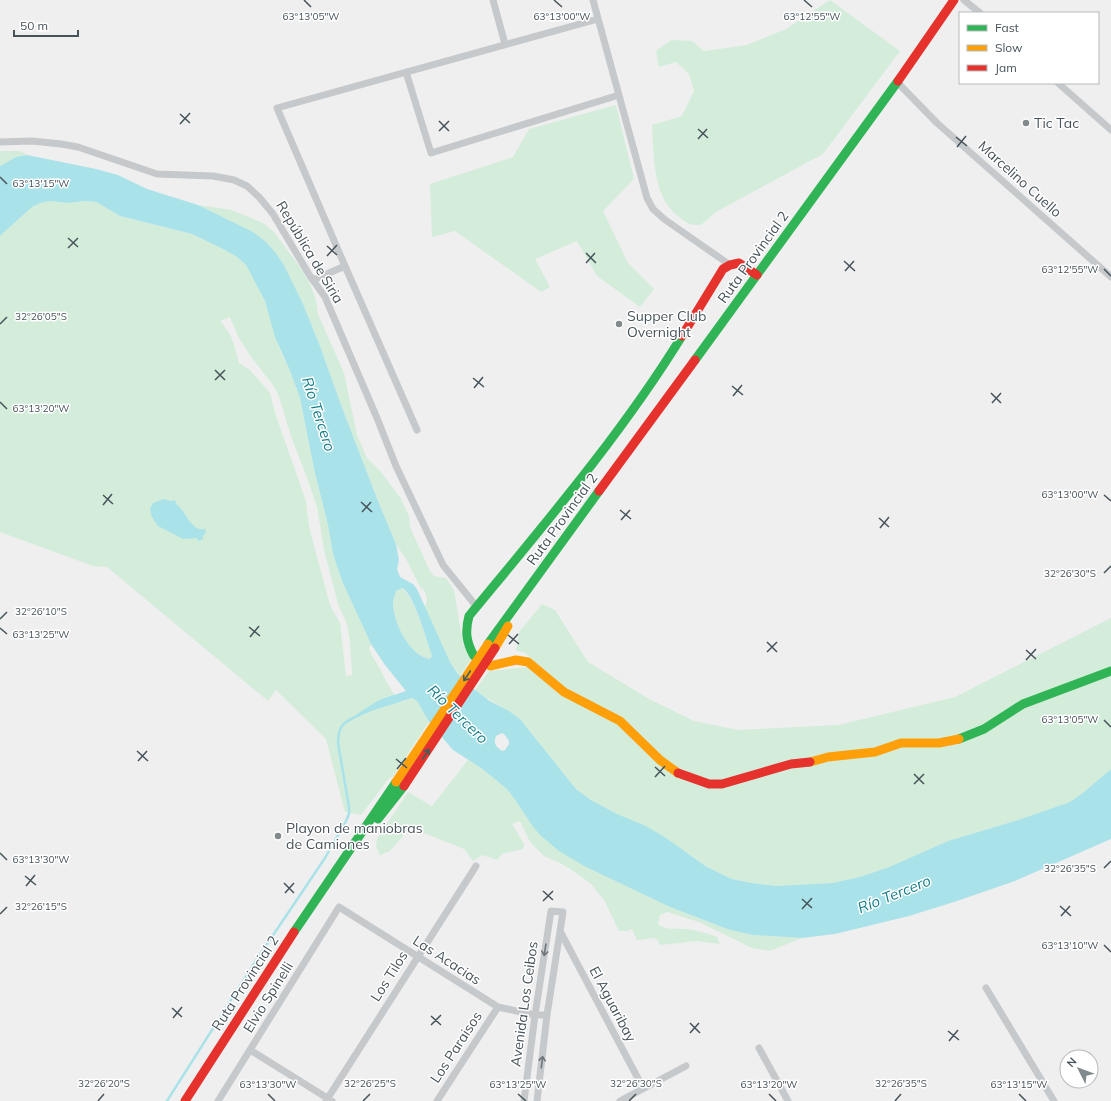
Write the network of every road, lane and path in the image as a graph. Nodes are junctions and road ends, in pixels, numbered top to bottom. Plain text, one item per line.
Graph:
1 (493, 0) edge
2 (593, 0) edge
3 (954, 0) edge
4 (964, 0) edge
5 (979, 12) edge
6 (598, 19) junction
7 (505, 44) junction
8 (406, 72) junction
9 (897, 82) junction
10 (1059, 84) edge
11 (619, 96) junction
12 (1111, 130) edge
13 (0, 142) edge
14 (730, 265) junction
15 (345, 266) junction
16 (757, 275) junction
17 (1111, 277) edge
18 (313, 280) junction
19 (417, 430) dead end
20 (476, 606) junction
21 (474, 656) dead end
22 (490, 666) dead end
23 (1111, 671) edge
24 (476, 866) dead end
25 (339, 907) joint
26 (560, 931) junction
27 (417, 956) junction
28 (986, 988) dead end
29 (498, 1007) junction
30 (547, 1014) junction
31 (535, 1015) junction
32 (759, 1048) dead end
33 (250, 1050) junction
34 (686, 1066) dead end
35 (643, 1088) junction
36 (328, 1100) edge
37 (185, 1101) edge
38 (218, 1101) edge
39 (437, 1101) edge
40 (524, 1101) edge
41 (537, 1101) edge
42 (620, 1101) edge
43 (788, 1101) edge
44 (1054, 1101) edge

1 - 7 street
2 - 6 street
3 - 9 main road, Ruta Provincial 2
4 - 5 street
6 - 7 street
6 - 11 street
7 - 8 street
8 - 11 street
8 - 15 street
9 - 16 main road, Ruta Provincial 2
9 - 17 street, Marcelino Cuello
10 - 12 street
11 - 14 street
13 - 18 street, República de Siria
14 - 16 main road
14 - 20 main road
15 - 18 street
15 - 19 street
16 - 37 main road, Ruta Provincial 2, bridge
18 - 20 street, República de Siria
20 - 21 main road
22 - 23 main road
24 - 27 street, Los Tilos
25 - 27 street, Las Acacias
25 - 33 street, Elvio Spinelli
26 - 30 street, Avenida Los Ceibos
26 -> 31 street, Avenida Los Ceibos
26 - 35 street, El Aguaribay
27 - 29 street, Las Acacias
27 - 36 street, Los Tilos
28 - 44 street
29 - 31 street, Las Acacias
29 - 39 street, Los Paraisos
30 - 31 street, Las Acacias
41 -> 30 street, Avenida Los Ceibos
31 - 40 street, Avenida Los Ceibos
32 - 43 street
33 - 36 street
33 - 38 street, Elvio Spinelli
34 - 35 street
35 - 42 street

